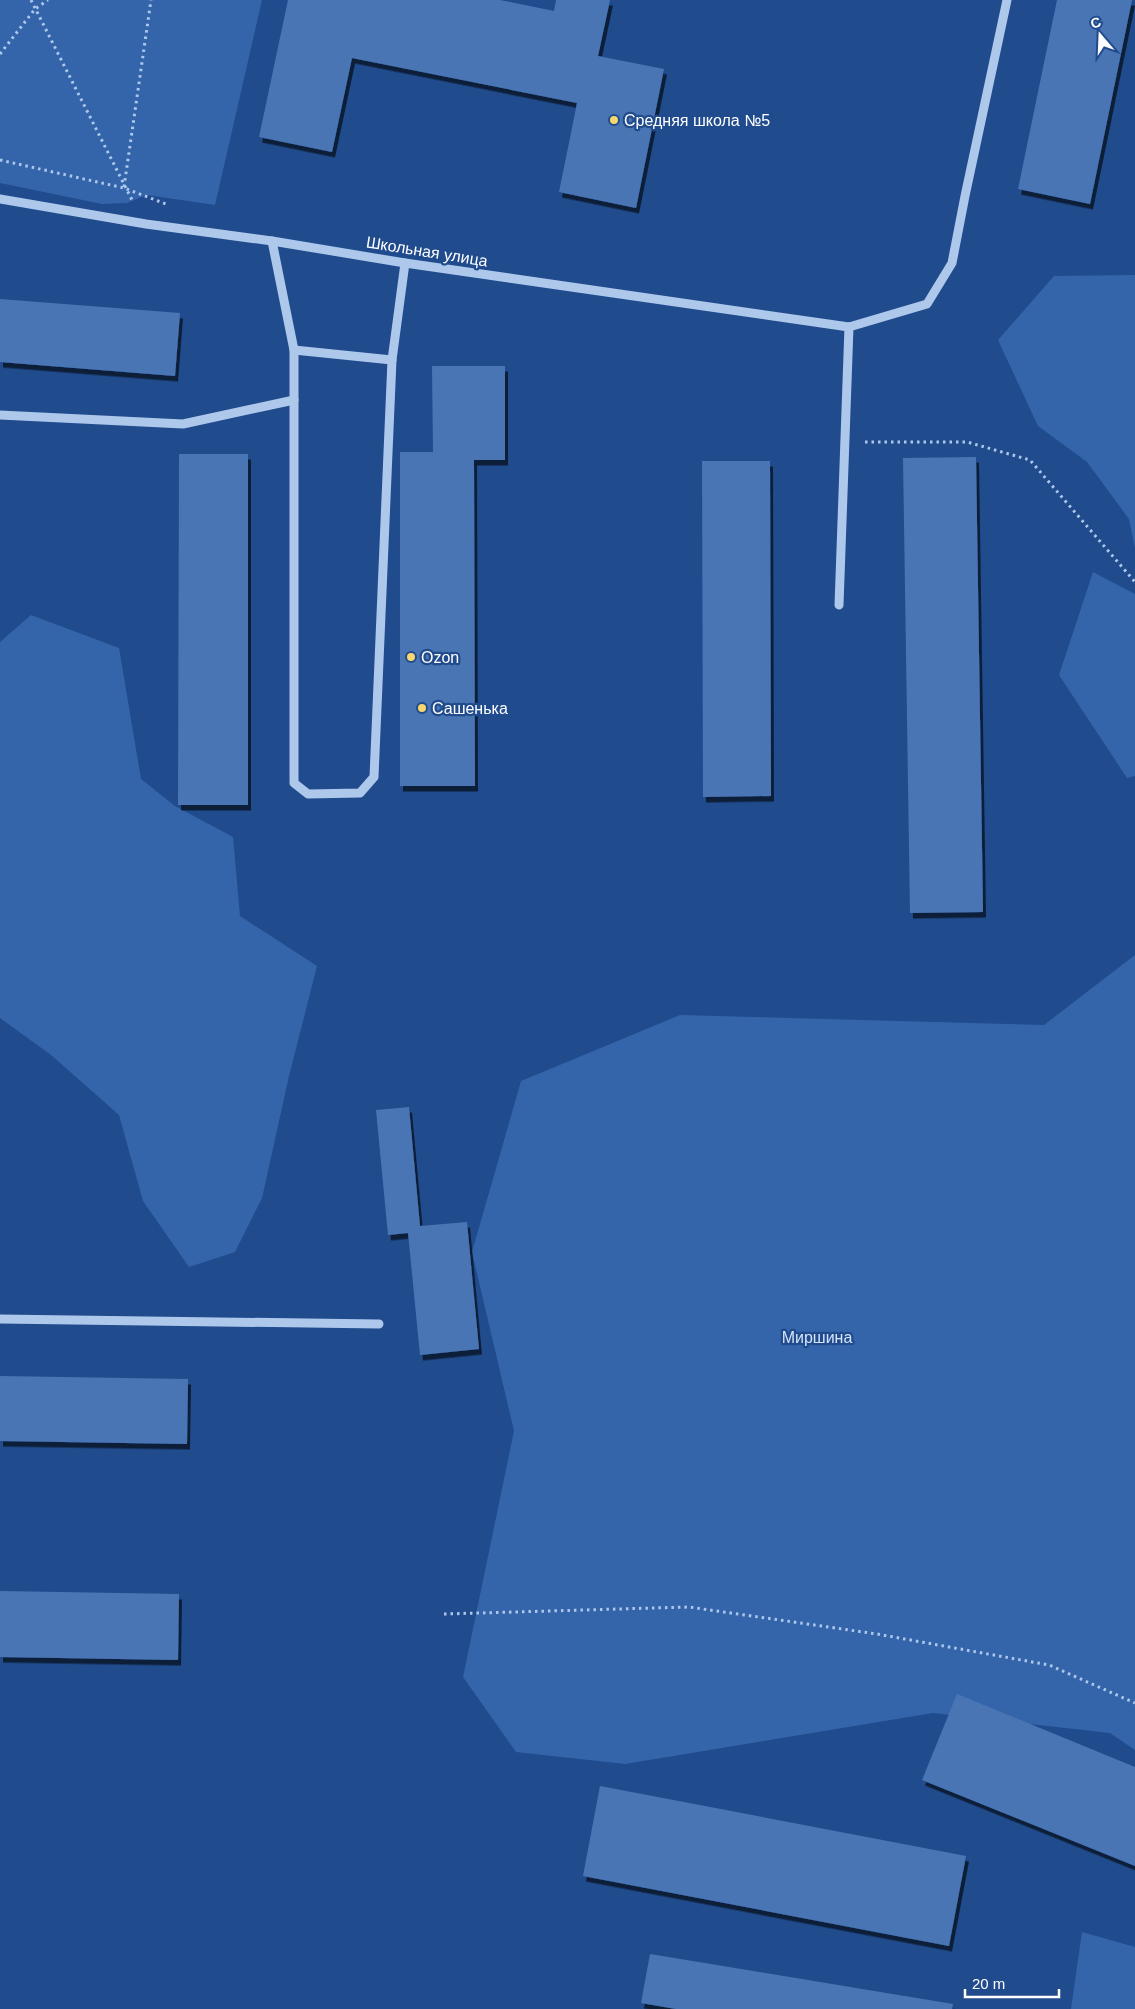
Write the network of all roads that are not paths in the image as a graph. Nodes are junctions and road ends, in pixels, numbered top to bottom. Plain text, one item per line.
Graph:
1 (1007, 0) edge
2 (0, 200) edge
3 (272, 241) junction
4 (405, 263) junction
5 (850, 327) junction
6 (294, 350) junction
7 (392, 360) junction
8 (294, 400) junction
9 (0, 415) edge
10 (839, 604) dead end
11 (0, 1319) edge
12 (379, 1324) dead end

1 - 5 street
2 - 3 street, Школьная улица
3 - 4 street, Школьная улица
3 - 6 street
4 - 5 street, Школьная улица
4 - 7 street
5 - 10 street
6 - 7 street
6 - 8 street
7 - 8 street
8 - 9 street
11 - 12 street

